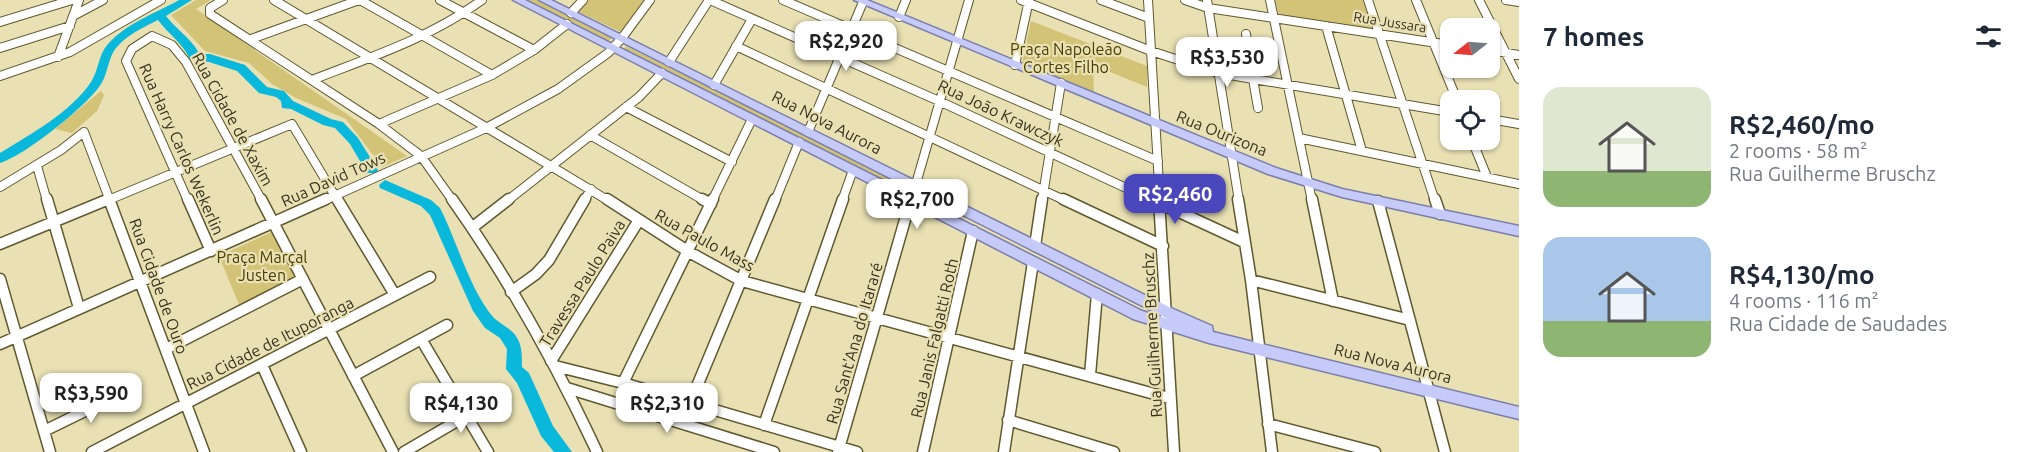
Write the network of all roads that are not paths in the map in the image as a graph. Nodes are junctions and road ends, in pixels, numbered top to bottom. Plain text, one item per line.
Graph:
1 (72, 0) edge
2 (79, 0) edge
3 (103, 0) edge
4 (160, 0) edge
5 (223, 0) edge
6 (273, 0) edge
7 (360, 0) edge
8 (440, 0) edge
9 (482, 0) edge
10 (518, 0) edge
11 (544, 0) edge
12 (583, 0) edge
13 (650, 0) edge
14 (710, 0) edge
15 (783, 0) edge
16 (906, 0) edge
17 (969, 0) edge
18 (1101, 0) edge
19 (1148, 0) edge
20 (1185, 0) edge
21 (1270, 0) edge
22 (1368, 0) edge
23 (1416, 0) edge
24 (1479, 0) edge
25 (1506, 0) edge
26 (861, 1) edge
27 (1026, 1) edge
28 (1519, 2) edge
29 (1208, 4) edge
30 (555, 5) junction
31 (534, 8) junction
32 (466, 13) junction
33 (546, 14) junction
34 (571, 14) junction
35 (74, 16) junction
36 (899, 17) junction
37 (1149, 18) junction
38 (1274, 18) junction
39 (752, 19) junction
40 (306, 20) junction
41 (0, 22) edge
42 (567, 24) junction
43 (70, 26) junction
44 (1326, 26) junction
45 (850, 30) junction
46 (1246, 34) dead end
47 (1379, 34) junction
48 (423, 35) junction
49 (152, 36) joint
50 (621, 38) junction
51 (250, 39) junction
52 (956, 41) junction
53 (1433, 42) junction
54 (1440, 43) edge
55 (736, 46) junction
56 (612, 47) junction
57 (0, 48) edge
58 (534, 50) junction
59 (1151, 51) junction
60 (1500, 52) edge
61 (1506, 53) junction
62 (1519, 55) edge
63 (1215, 56) junction
64 (58, 57) junction
65 (368, 57) junction
66 (839, 57) junction
67 (1251, 62) junction
68 (1015, 65) junction
69 (665, 67) junction
70 (948, 69) junction
71 (1218, 73) junction
72 (492, 75) junction
73 (0, 76) edge
74 (1253, 76) junction
75 (1519, 79) edge
76 (312, 80) junction
77 (1061, 83) junction
78 (714, 85) junction
79 (1288, 85) junction
80 (825, 89) junction
81 (1453, 90) edge
82 (1346, 95) junction
83 (738, 97) junction
84 (439, 98) junction
85 (939, 101) junction
86 (1403, 104) junction
87 (728, 106) junction
88 (626, 107) junction
89 (1258, 108) dead end
90 (1440, 110) edge
91 (1055, 116) junction
92 (752, 119) junction
93 (1500, 121) edge
94 (1156, 123) junction
95 (379, 124) junction
96 (1519, 124) edge
97 (486, 128) junction
98 (808, 132) junction
99 (590, 135) junction
100 (929, 136) junction
101 (1299, 138) junction
102 (799, 142) junction
103 (233, 148) junction
104 (1476, 150) edge
105 (1362, 151) junction
106 (1049, 152) junction
107 (1230, 154) junction
108 (421, 156) junction
109 (1158, 161) junction
110 (732, 162) junction
111 (1424, 164) junction
112 (37, 166) junction
113 (552, 166) junction
114 (853, 170) junction
115 (176, 171) junction
116 (1487, 177) junction
117 (1310, 184) junction
118 (1519, 184) edge
119 (914, 186) junction
120 (0, 187) edge
121 (591, 189) junction
122 (1043, 190) junction
123 (336, 195) junction
124 (110, 198) junction
125 (911, 199) junction
126 (1378, 201) junction
127 (1161, 203) junction
128 (711, 204) junction
129 (1440, 214) junction
130 (639, 220) junction
131 (54, 222) junction
132 (273, 223) junction
133 (472, 227) junction
134 (973, 231) junction
135 (1519, 231) edge
136 (1244, 242) junction
137 (0, 244) edge
138 (1035, 246) junction
139 (1163, 246) junction
140 (211, 251) junction
141 (689, 252) junction
142 (1034, 262) junction
143 (429, 277) dead end
144 (0, 279) edge
145 (303, 279) junction
146 (1251, 280) junction
147 (742, 281) junction
148 (141, 282) junction
149 (511, 292) junction
150 (1097, 294) junction
151 (394, 295) junction
152 (807, 299) junction
153 (1333, 301) junction
154 (80, 308) junction
155 (878, 318) junction
156 (1166, 318) junction
157 (1410, 321) junction
158 (447, 325) dead end
159 (329, 330) junction
160 (16, 336) junction
161 (950, 337) junction
162 (421, 339) junction
163 (0, 344) edge
164 (166, 348) junction
165 (1258, 349) junction
166 (1018, 356) junction
167 (553, 364) junction
168 (262, 365) junction
169 (1090, 375) junction
170 (353, 376) junction
171 (623, 383) junction
172 (567, 388) junction
173 (126, 391) dead end
174 (1430, 391) junction
175 (505, 393) dead end
176 (1169, 398) junction
177 (186, 403) junction
178 (690, 403) junction
179 (1519, 413) edge
180 (465, 415) junction
181 (1008, 420) junction
182 (764, 424) junction
183 (1268, 424) junction
184 (44, 431) junction
185 (839, 449) edge
186 (1370, 451) edge
187 (50, 452) edge
188 (92, 452) edge
189 (204, 452) edge
190 (301, 452) edge
191 (393, 452) edge
192 (404, 452) edge
193 (488, 452) edge
194 (597, 452) edge
195 (774, 452) edge
196 (857, 452) edge
197 (923, 452) edge
198 (1004, 452) edge
199 (1114, 452) edge
200 (1174, 452) edge
201 (1272, 452) edge
202 (1445, 452) edge

1 - 41 street
2 - 35 street
3 - 35 street
4 - 64 street
5 - 51 street
6 - 40 street, Rua Paulo Mass
7 - 40 street
7 - 48 street
8 - 32 street
9 - 32 street
10 - 31 main road, Rua Nova Aurora
11 - 30 main road, Rua Nova Aurora
11 - 31 main road
12 - 34 street
13 - 50 street, Rua David Tows
14 - 39 street, Rua João Krawczyk
14 - 69 street
15 - 45 street
16 - 36 street
17 - 52 street, Rua Sant'Ana do Itararé
18 - 37 street
19 - 37 street, Rua Guilherme Bruschz
20 - 29 street, Rua Jussara
21 - 38 street
22 - 47 street
23 - 53 street
24 - 61 street
25 - 28 street
26 - 36 main road, Rua Ourizona
26 - 45 street
27 - 59 street
27 - 68 street
29 - 38 street, Rua Jussara
29 - 63 street
30 - 33 main road
30 - 34 main road, Rua Nova Aurora
31 - 33 main road, Rua Nova Aurora
32 - 48 street
32 - 58 street
33 - 42 main road, Rua Nova Aurora
34 - 50 main road, Rua Nova Aurora
35 - 43 street
36 - 52 main road, Rua Ourizona
37 - 59 street, Rua Guilherme Bruschz
38 - 44 street, Rua Jussara
38 - 79 street
39 - 55 street
39 - 66 street, Rua João Krawczyk
40 - 51 street
40 - 65 street, Rua Paulo Mass
42 - 56 main road, Rua Nova Aurora
42 - 58 street
43 - 57 street
43 - 64 street
44 - 47 street, Rua Jussara
44 - 82 street
45 - 66 street
45 - 70 street
46 - 67 street
47 - 53 street, Rua Jussara
47 - 86 street
48 - 65 street
48 - 72 street
49 - 103 street, Rua Cidade de Xaxim
49 - 115 street, Rua Harry Carlos Wekerlin
50 - 56 street, Rua David Tows
50 - 69 main road, Rua Nova Aurora
51 - 76 street
52 - 68 main road, Rua Ourizona
52 - 70 street, Rua Sant'Ana do Itararé
53 - 54 street, Rua Jussara
53 - 81 street
55 - 78 street
55 - 80 street
56 - 69 main road, Rua Nova Aurora
56 - 97 street, Rua David Tows
58 - 72 street
59 - 71 street
59 - 94 street, Rua Guilherme Bruschz
60 - 61 street
61 - 62 street
61 - 75 street
63 - 67 street
63 - 71 street
64 - 73 street
65 - 76 street
65 - 84 street, Rua Paulo Mass
66 - 80 street
66 - 85 street, Rua João Krawczyk
67 - 74 street
68 - 77 main road, Rua Ourizona
69 - 78 main road, Rua Nova Aurora
69 - 87 main road, Rua Nova Aurora
69 - 88 street
70 - 85 street, Rua Sant'Ana do Itararé
70 - 91 street
71 - 74 street
71 - 107 street
72 - 84 street
74 - 79 street
74 - 89 street
76 - 95 street
77 - 91 street
77 - 94 main road, Rua Ourizona
78 - 83 main road, Rua Nova Aurora
79 - 82 street
79 - 101 street
80 - 98 street
80 - 100 street
82 - 86 street
82 - 105 street
83 - 87 street
83 - 98 main road, Rua Nova Aurora
84 - 95 street
84 - 97 street, Rua Paulo Mass
85 - 100 street, Rua Sant'Ana do Itararé
85 - 106 street, Rua João Krawczyk
86 - 90 street
86 - 111 street
87 - 92 main road, Rua Nova Aurora
88 - 99 street
88 - 110 street
91 - 106 street
91 - 109 street
92 - 102 main road, Rua Nova Aurora
92 - 110 street
93 - 96 street
94 - 107 main road, Rua Ourizona
94 - 109 street, Rua Guilherme Bruschz
95 - 108 street
97 - 108 street, Rua David Tows
97 - 113 street, Rua Paulo Mass
98 - 119 main road, Rua Nova Aurora
99 - 113 street
99 - 128 street
100 - 119 street, Rua Sant'Ana do Itararé
100 - 122 street
101 - 105 street
101 - 117 street
102 - 114 main road, Rua Nova Aurora
102 - 147 street
103 - 115 street
103 - 123 street
103 - 132 street, Rua Cidade de Xaxim
104 - 116 street
105 - 111 street
106 - 122 street
106 - 127 street, Rua João Krawczyk
107 - 117 main road, Rua Ourizona
107 - 136 street
108 - 123 street, Rua David Tows
108 - 133 street
109 - 127 street, Rua Guilherme Bruschz
110 - 128 street
111 - 116 street
111 - 129 street
112 - 120 street
112 - 124 street, Rua Cidade de Ouro
112 - 131 street
113 - 121 street, Rua Paulo Mass
113 - 133 street
114 - 125 main road, Rua Nova Aurora
114 - 152 street
115 - 124 street
115 - 140 street, Rua Harry Carlos Wekerlin
116 - 118 street
117 - 126 main road, Rua Ourizona
117 - 153 street
119 - 125 street, Rua Sant'Ana do Itararé
119 - 138 main road, Rua Nova Aurora
121 - 130 street, Rua Paulo Mass
121 - 149 street
122 - 138 street
122 - 139 street
123 - 132 street, Rua David Tows
123 - 151 street
124 - 131 street
124 - 148 street, Rua Cidade de Ouro
125 - 134 main road, Rua Nova Aurora
125 - 155 street, Rua Sant'Ana do Itararé
126 - 129 main road, Rua Ourizona
126 - 157 street
127 - 136 street, Rua João Krawczyk
127 - 139 street, Rua Guilherme Bruschz
128 - 141 street
129 - 135 main road, Rua Ourizona
130 - 141 street, Rua Paulo Mass
130 - 167 street, Travessa Paulo Paiva
131 - 137 street
131 - 154 street
132 - 140 street, Rua David Tows
132 - 145 street, Rua Cidade de Xaxim
133 - 149 street
134 - 142 main road, Rua Nova Aurora
134 - 161 street, Rua Janis Falgatti Roth
136 - 146 street
138 - 156 main road, Rua Nova Aurora
139 - 156 street, Rua Guilherme Bruschz
140 - 148 street, Rua David Tows
141 - 147 street, Rua Paulo Mass
141 - 171 street
142 - 150 main road, Rua Nova Aurora
142 - 166 street
143 - 151 street, Rua Cidade de Ituporanga
144 - 160 street
145 - 159 street, Rua Cidade de Xaxim
145 - 164 street
146 - 153 street
146 - 165 street
147 - 152 street, Rua Paulo Mass
147 - 178 street
148 - 154 street, Rua David Tows
148 - 164 street, Rua Cidade de Ouro
149 - 167 street
150 - 156 main road, Rua Nova Aurora
150 - 169 street
151 - 159 street, Rua Cidade de Ituporanga
152 - 155 street, Rua Paulo Mass
152 - 182 street
153 - 157 street
154 - 160 street, Rua David Tows
155 - 161 street, Rua Paulo Mass
155 - 185 street, Rua Sant'Ana do Itararé
156 - 165 main road, Rua Nova Aurora
156 - 176 street, Rua Guilherme Bruschz
157 - 174 street
158 - 162 street
159 - 168 street, Rua Cidade de Ituporanga
159 - 170 street, Rua Cidade de Xaxim
160 - 163 street, Rua David Tows
160 - 184 street
161 - 166 street, Rua Paulo Mass
161 - 197 street, Rua Janis Falgatti Roth
162 - 170 street
162 - 180 street
164 - 177 street, Rua Cidade de Ouro
165 - 174 main road, Rua Nova Aurora
165 - 183 street
166 - 169 street, Rua Paulo Mass
166 - 181 street
167 - 171 street
167 - 172 street
168 - 177 street, Rua Cidade de Ituporanga
168 - 190 street
169 - 176 street, Rua Paulo Mass
170 - 191 street, Rua Cidade de Xaxim
171 - 178 street
172 - 194 street
172 - 195 street
173 - 184 street
174 - 179 main road, Rua Nova Aurora
174 - 202 street
175 - 180 street
176 - 200 street, Rua Guilherme Bruschz
177 - 188 street, Rua Cidade de Ituporanga
177 - 189 street, Rua Cidade de Ouro
178 - 182 street
180 - 192 street
180 - 193 street
181 - 198 street
181 - 199 street
182 - 185 street
183 - 186 street
183 - 201 street
184 - 187 street
185 - 196 street

